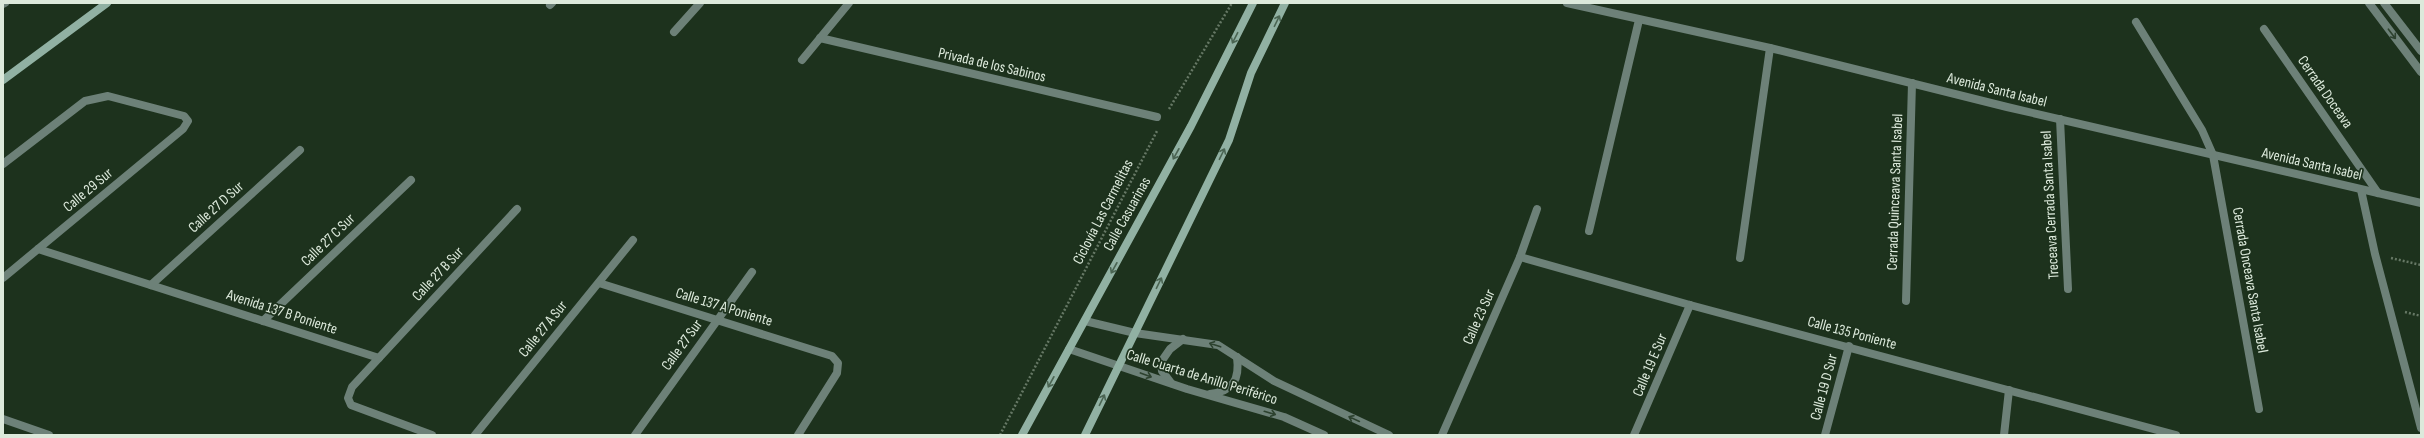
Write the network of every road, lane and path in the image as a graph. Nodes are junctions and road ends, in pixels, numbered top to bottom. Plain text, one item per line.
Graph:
1 (107, 3) edge
2 (700, 3) edge
3 (849, 3) edge
4 (1232, 3) edge
5 (1253, 3) edge
6 (1286, 3) edge
7 (1567, 3) edge
8 (2369, 3) edge
9 (2384, 3) edge
10 (1639, 20) junction
11 (2136, 22) dead end
12 (2264, 29) dead end
13 (674, 32) dead end
14 (820, 38) junction
15 (1770, 48) junction
16 (2421, 51) edge
17 (802, 60) dead end
18 (2421, 72) edge
19 (3, 80) edge
20 (1912, 83) junction
21 (1168, 112) dead end
22 (1157, 117) dead end
23 (2060, 119) junction
24 (1160, 126) dead end
25 (300, 150) dead end
26 (2213, 155) junction
27 (3, 164) edge
28 (411, 180) dead end
29 (2361, 190) junction
30 (2378, 193) junction
31 (2421, 203) edge
32 (517, 209) dead end
33 (1537, 209) dead end
34 (1589, 231) dead end
35 (633, 240) dead end
36 (38, 249) junction
37 (2375, 254) junction
38 (1520, 257) junction
39 (1740, 258) dead end
40 (2421, 265) edge
41 (752, 272) dead end
42 (3, 278) edge
43 (599, 283) junction
44 (151, 285) junction
45 (2068, 289) dead end
46 (1906, 301) dead end
47 (1690, 305) junction
48 (717, 320) junction
49 (263, 321) junction
50 (1085, 322) junction
51 (1135, 333) junction
52 (1183, 339) junction
53 (1849, 346) junction
54 (1069, 349) junction
55 (1237, 357) junction
56 (379, 358) junction
57 (1119, 365) junction
58 (1171, 383) junction
59 (2009, 390) junction
60 (1205, 395) junction
61 (2259, 409) dead end
62 (3, 419) edge
63 (2421, 428) edge
64 (49, 435) edge
65 (432, 435) edge
66 (474, 435) edge
67 (635, 435) edge
68 (798, 435) edge
69 (1000, 435) edge
70 (1022, 435) edge
71 (1085, 435) edge
72 (1324, 435) edge
73 (1389, 435) edge
74 (1442, 435) edge
75 (1634, 435) edge
76 (1826, 435) edge
77 (2004, 435) edge
78 (2176, 435) edge

1 - 19 main road
2 - 13 street
3 - 14 street
4 - 21 path
5 -> 50 main road, Calle Casuarinas
51 -> 6 main road
7 - 10 street, Avenida Santa Isabel
8 -> 18 street
9 - 16 street
10 - 15 street, Avenida Santa Isabel
10 - 34 street
11 - 26 street, Cerrada Onceava Santa Isabel
12 - 30 street, Cerrada Doceava
14 - 17 street
14 - 22 street, Privada de los Sabinos
15 - 20 street, Avenida Santa Isabel
15 - 39 street
20 - 23 street, Avenida Santa Isabel
20 - 46 street, Cerrada Quinceava Santa Isabel
23 - 26 street, Avenida Santa Isabel
23 - 45 street, Treceava Cerrada Santa Isabel
24 - 69 path, Ciclovía Las Carmelitas
25 - 44 street, Calle 27 D Sur
26 - 29 street, Avenida Santa Isabel
26 - 61 street, Cerrada Onceava Santa Isabel
27 - 36 street, Calle 29 Sur
28 - 49 street, Calle 27 C Sur
29 - 30 street, Avenida Santa Isabel
29 - 37 street
30 - 31 street, Avenida Santa Isabel
32 - 56 street, Calle 27 B Sur
33 - 38 street, Calle 23 Sur
35 - 43 street, Calle 27 A Sur
36 - 42 street, Calle 29 Sur
36 - 44 street, Avenida 137 B Poniente
37 - 40 path
37 - 63 street
38 - 47 street, Calle 135 Poniente
38 - 74 street, Calle 23 Sur
41 - 48 street, Calle 27 Sur
43 - 48 street, Calle 137 A Poniente
43 - 66 street, Calle 27 A Sur
44 - 49 street, Avenida 137 B Poniente
47 - 53 street, Calle 135 Poniente
47 - 75 street, Calle 19 E Sur
48 - 67 street, Calle 27 Sur
48 - 68 street, Calle 137 A Poniente
49 - 56 street, Avenida 137 B Poniente
50 - 51 street, Calle Cuarta de Anillo Periférico
50 - 54 main road, Calle Casuarinas
51 - 52 street, Calle Cuarta de Anillo Periférico
51 - 57 main road
55 -> 52 street, Calle Cuarta de Anillo Periférico
52 - 58 street
53 - 59 street, Calle 135 Poniente
53 - 76 street, Calle 19 D Sur
54 - 57 street, Calle Cuarta de Anillo Periférico
54 -> 70 main road, Calle Casuarinas
55 - 60 street
73 -> 55 street, Calle Cuarta de Anillo Periférico
56 - 65 street
57 -> 58 street, Calle Cuarta de Anillo Periférico
71 -> 57 main road
58 - 60 street, Calle Cuarta de Anillo Periférico
59 - 77 street
59 - 78 street, Calle 135 Poniente
60 -> 72 street, Calle Cuarta de Anillo Periférico
62 - 64 street

